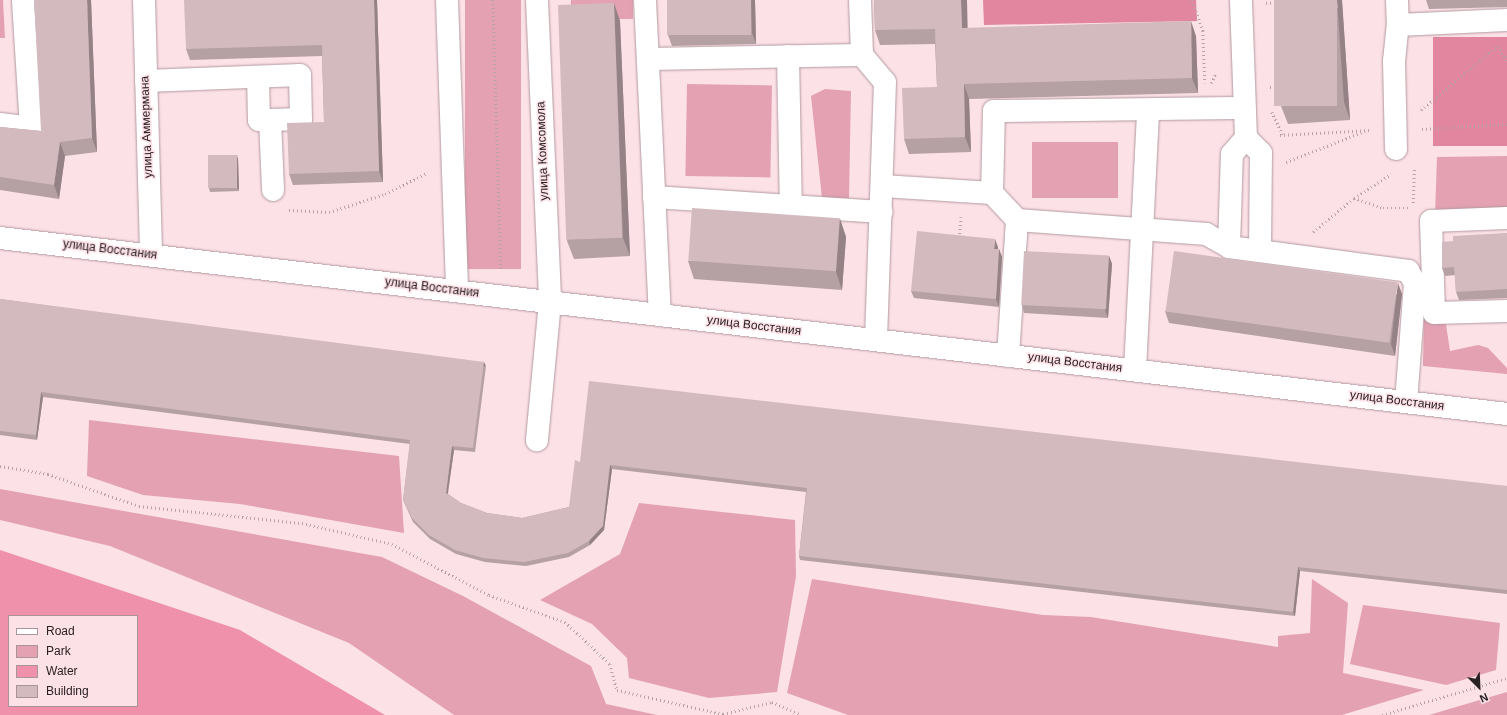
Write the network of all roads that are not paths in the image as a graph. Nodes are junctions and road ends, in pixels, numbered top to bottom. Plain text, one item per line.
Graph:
1 (23, 0) edge
2 (144, 0) edge
3 (447, 0) edge
4 (537, 0) edge
5 (645, 0) edge
6 (860, 0) edge
7 (1241, 0) edge
8 (1397, 0) edge
9 (1507, 20) edge
10 (1398, 25) junction
11 (862, 55) junction
12 (788, 56) junction
13 (649, 60) junction
14 (258, 77) junction
15 (146, 81) junction
16 (1244, 108) junction
17 (1148, 111) junction
18 (270, 120) junction
19 (0, 124) edge
20 (1402, 136) road end
21 (1246, 138) junction
22 (883, 186) junction
23 (992, 193) junction
24 (278, 197) road end
25 (654, 197) junction
26 (791, 206) junction
27 (882, 212) junction
28 (1507, 218) edge
29 (1017, 220) junction
30 (1144, 230) junction
31 (0, 238) edge
32 (1229, 247) junction
33 (1260, 251) junction
34 (151, 255) junction
35 (457, 291) junction
36 (550, 302) junction
37 (1507, 311) edge
38 (660, 315) junction
39 (876, 340) junction
40 (1008, 356) junction
41 (1135, 370) junction
42 (1406, 402) junction
43 (1507, 414) edge
44 (537, 440) dead end

1 - 19 street
2 - 15 street, улица Аммермана
3 - 35 street
4 - 36 street, улица Комсомола
5 - 13 street
6 - 11 street
7 - 16 street
8 - 10 street
9 - 10 street
10 - 20 street
11 - 12 street
11 - 22 street
12 - 13 street
12 - 26 street
13 - 25 street
14 - 15 street
14 - 18 street
14 - 18 street
15 - 34 street, улица Аммермана
16 - 17 street
16 - 21 street
17 - 23 street
17 - 30 street
18 - 24 street
21 - 32 street
21 - 33 street
22 - 23 street
22 - 27 street
23 - 29 street
25 - 26 street
25 - 38 street
26 - 27 street
27 - 39 street
28 - 37 street
29 - 30 street
29 - 40 street
30 - 32 street
30 - 41 street
31 - 34 street, улица Восстания
32 - 33 street
33 - 42 street
34 - 35 street, улица Восстания
35 - 36 street, улица Восстания
36 - 38 street, улица Восстания
36 - 44 street, улица Комсомола
38 - 39 street, улица Восстания
39 - 40 street, улица Восстания
40 - 41 street, улица Восстания
41 - 42 street, улица Восстания
42 - 43 street, улица Восстания

